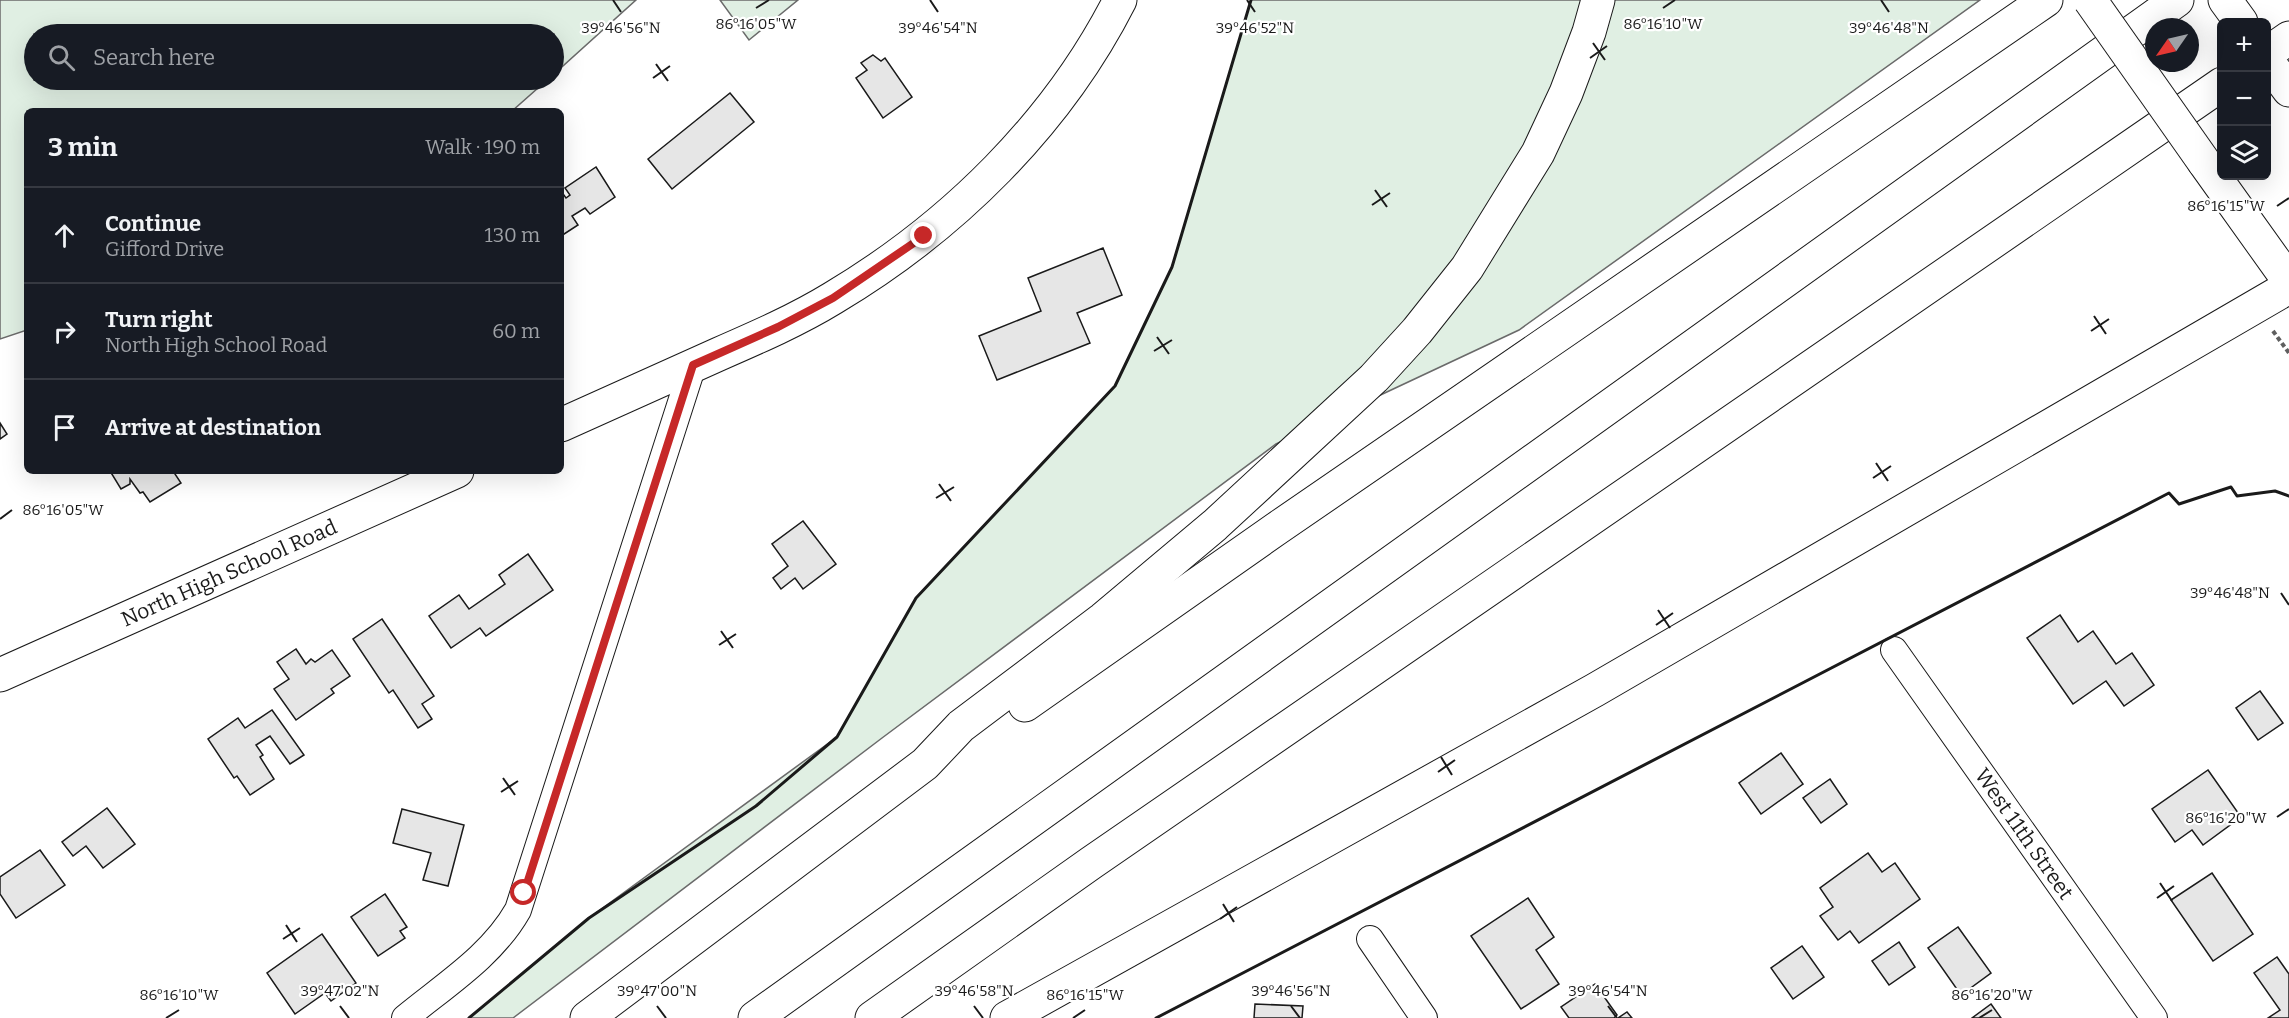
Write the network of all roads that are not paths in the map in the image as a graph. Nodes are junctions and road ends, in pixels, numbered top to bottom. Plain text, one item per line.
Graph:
1 (1120, 0) edge
2 (1598, 0) edge
3 (2046, 0) edge
4 (2090, 0) edge
5 (2177, 0) edge
6 (2225, 0) edge
7 (2238, 18) edge
8 (2289, 38) edge
9 (2271, 51) edge
10 (2271, 66) edge
11 (2217, 87) edge
12 (2289, 90) edge
13 (2289, 281) edge
14 (2289, 287) edge
15 (693, 365) junction
16 (564, 424) edge
17 (450, 474) edge
18 (1894, 650) dead end
19 (0, 675) edge
20 (925, 764) junction
21 (1370, 939) dead end
22 (405, 1018) edge
23 (587, 1018) edge
24 (755, 1018) edge
25 (872, 1018) edge
26 (1007, 1018) edge
27 (1424, 1018) edge
28 (2154, 1018) edge

1 - 15 main road
2 - 20 main road
3 - 20 main road
4 - 13 main road, bridge
5 - 24 main road
6 - 7 main road
8 - 9 main road
10 - 12 main road
11 - 25 main road
14 - 26 main road
15 - 16 main road
15 - 22 street
17 - 19 main road, North High School Road
18 - 28 street, West 11th Street
20 - 23 main road
21 - 27 street

